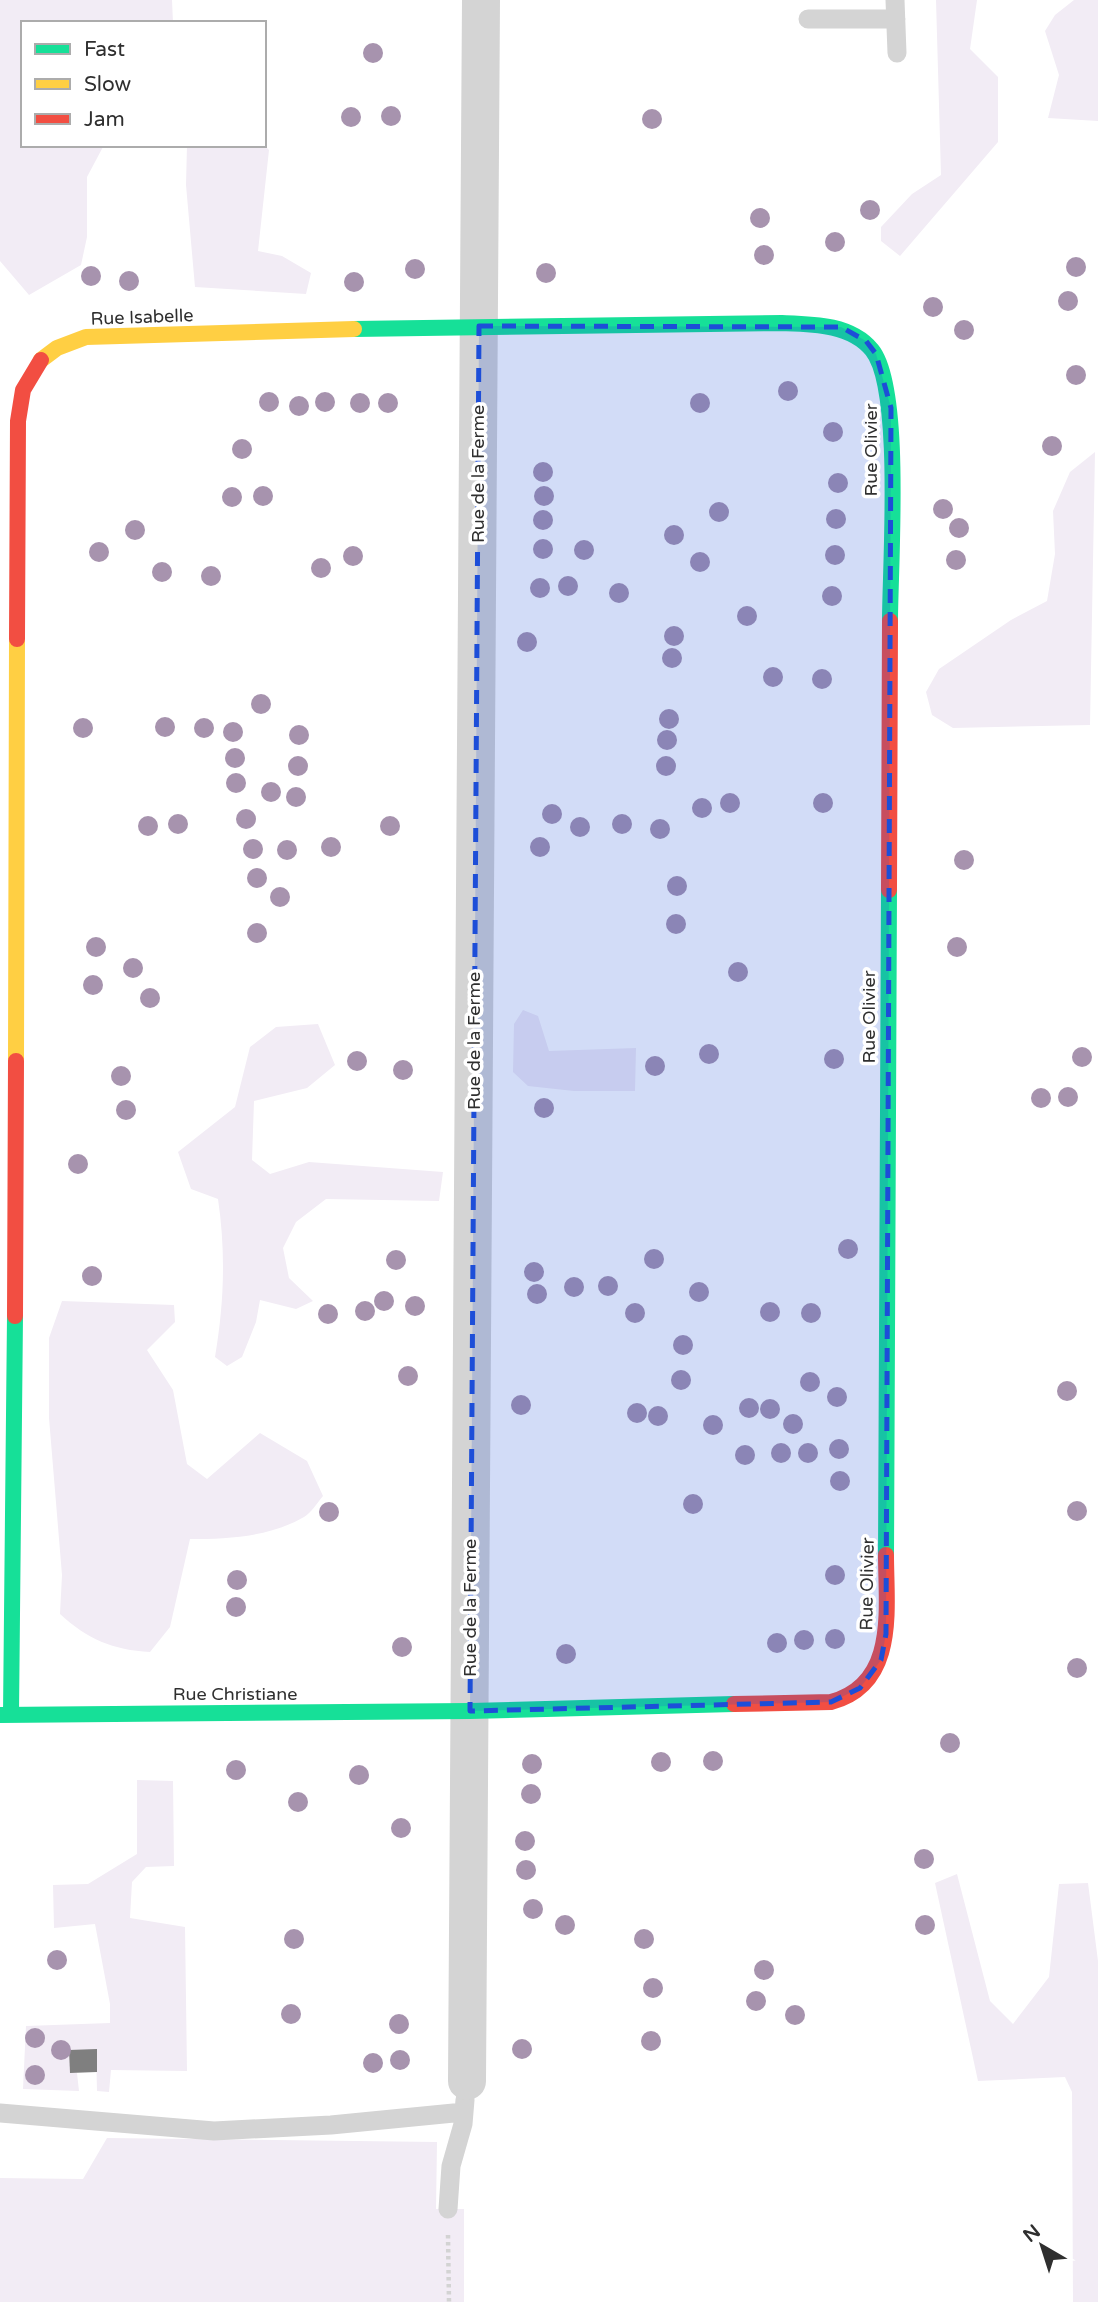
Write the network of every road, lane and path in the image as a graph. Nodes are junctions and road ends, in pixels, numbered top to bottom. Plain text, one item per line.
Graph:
1 (481, 0) edge
2 (895, 10) edge
3 (808, 19) dead end
4 (897, 53) dead end
5 (479, 326) junction
6 (8, 1307) edge
7 (470, 1712) junction
8 (5, 1714) edge
9 (466, 2097) junction
10 (0, 2113) edge
11 (448, 2209) joint
12 (449, 2302) edge

1 - 5 street, Rue de la Ferme
2 - 3 lane
2 - 4 lane
5 - 6 street, Rue Isabelle
5 - 7 street, Rue de la Ferme
5 - 7 street, Rue Olivier
6 - 8 street, Rue Isabelle
7 - 8 street, Rue Christiane
7 - 9 street, Rue de la Ferme
9 - 10 lane
9 - 11 lane
11 - 12 path

